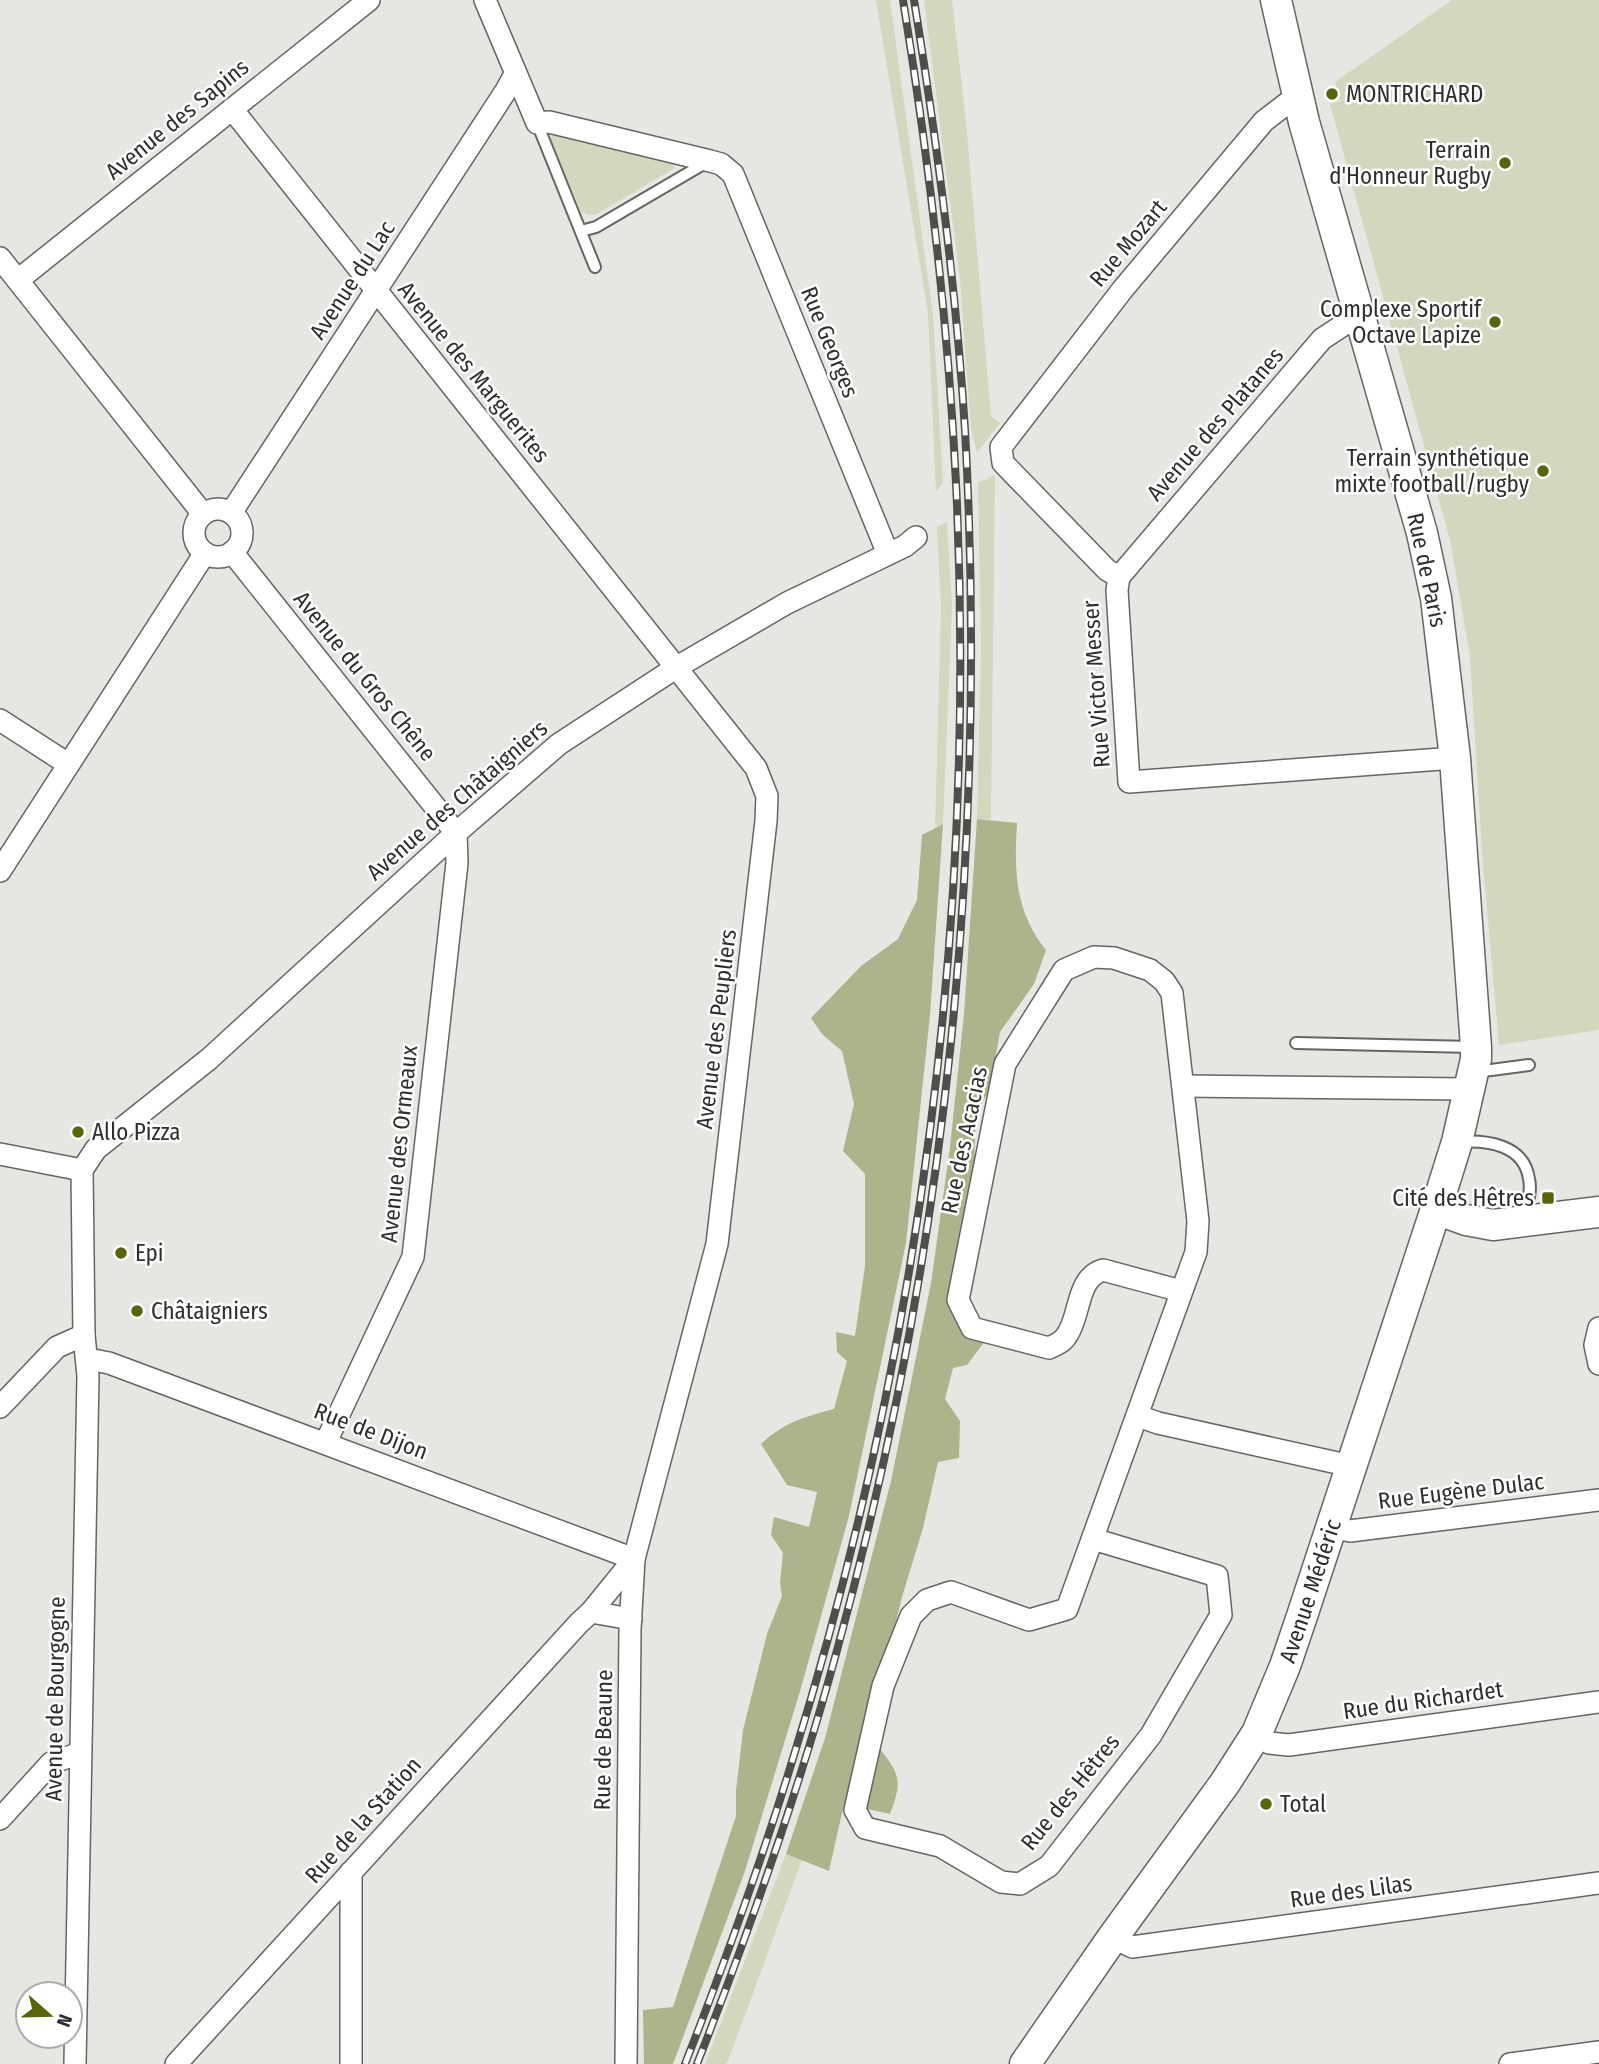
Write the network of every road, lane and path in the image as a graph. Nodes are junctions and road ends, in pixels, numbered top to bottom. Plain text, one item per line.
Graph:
1 (369, 0) edge
2 (485, 0) edge
3 (1279, 2) edge
4 (515, 74) junction
5 (1298, 95) junction
6 (232, 109) junction
7 (537, 123) junction
8 (710, 161) junction
9 (581, 231) junction
10 (0, 258) edge
11 (595, 267) dead end
12 (18, 280) junction
13 (376, 292) junction
14 (1360, 314) junction
15 (1010, 435) joint
16 (231, 513) junction
17 (203, 514) junction
18 (916, 537) dead end
19 (232, 552) junction
20 (205, 553) junction
21 (888, 554) junction
22 (1119, 577) junction
23 (677, 667) junction
24 (0, 720) edge
25 (1455, 758) junction
26 (68, 764) junction
27 (456, 833) junction
28 (0, 871) edge
29 (1296, 1043) dead end
30 (1529, 1065) dead end
31 (1474, 1067) junction
32 (1183, 1086) junction
33 (1457, 1142) junction
34 (0, 1154) edge
35 (82, 1170) junction
36 (1436, 1209) junction
37 (1599, 1212) edge
38 (1524, 1223) junction
39 (1181, 1291) junction
40 (1599, 1328) edge
41 (84, 1335) junction
42 (88, 1359) junction
43 (1599, 1364) edge
44 (0, 1407) edge
45 (1138, 1416) junction
46 (671, 1421) joint
47 (326, 1442) junction
48 (1350, 1466) junction
49 (1599, 1500) edge
50 (1331, 1527) junction
51 (1093, 1539) junction
52 (634, 1559) junction
53 (591, 1612) junction
54 (631, 1619) junction
55 (1599, 1702) edge
56 (1256, 1733) junction
57 (80, 1753) junction
58 (0, 1819) edge
59 (351, 1872) junction
60 (1599, 1883) edge
61 (1113, 1937) junction
62 (1599, 2052) edge
63 (75, 2064) edge
64 (176, 2064) edge
65 (351, 2064) edge
66 (626, 2064) edge
67 (1025, 2064) edge
68 (1510, 2064) edge

1 - 6 street, Avenue des Sapins
2 - 4 street
3 - 5 main road, Rue de Paris
4 - 7 street
4 - 13 street, Avenue du Lac
5 - 14 main road, Rue de Paris
5 - 15 street, Rue Mozart
6 - 12 street, Avenue des Sapins
6 - 13 street, Avenue des Marguerites
7 - 8 street, Rue Georges
7 - 9 lane
8 - 9 lane
8 - 21 street, Rue Georges
9 - 11 lane
10 - 12 street
12 - 17 street
13 - 16 street, Avenue du Lac
13 - 23 street, Avenue des Marguerites
14 - 22 street, Avenue des Platanes
14 - 25 main road, Rue de Paris
15 - 22 street, Rue Victor Messer
16 - 17 street
16 - 19 street
17 - 20 street
18 - 21 street, Avenue des Châtaigniers
19 - 20 street
19 - 27 street, Avenue du Gros Chêne
20 - 26 street
21 - 23 street, Avenue des Châtaigniers
22 - 25 street, Rue Victor Messer
23 - 27 street, Avenue des Châtaigniers
23 - 46 street, Avenue des Peupliers
24 - 26 street
25 - 31 main road, Rue de Paris
26 - 28 street
27 - 35 street, Avenue des Châtaigniers
27 - 47 street, Avenue des Ormeaux
29 - 31 lane
30 - 31 lane
31 - 32 street
31 - 33 main road, Avenue Médéric
32 - 39 street, Rue des Acacias
32 - 39 street, Rue des Acacias
33 - 36 main road, Avenue Médéric
33 - 38 lane
34 - 35 street
35 - 41 street, Avenue de Bourgogne
36 - 38 main road
36 - 48 main road, Avenue Médéric
37 - 38 main road
39 - 45 street, Rue des Acacias
40 - 43 street
41 - 42 street, Avenue de Bourgogne
41 - 44 street
42 - 47 street, Rue de Dijon
42 - 57 street, Avenue de Bourgogne
45 - 48 street
45 - 51 street, Rue des Hêtres
46 - 52 street, Rue de Beaune
47 - 52 street, Rue de Dijon
48 - 50 main road, Avenue Médéric
49 - 50 street, Rue Eugène Dulac
50 - 56 main road, Avenue Médéric
51 - 51 street, Rue des Hêtres
52 - 53 street, Rue de la Station
52 - 54 street, Rue de Beaune
53 - 54 street
53 - 59 street, Rue de la Station
54 - 66 street, Rue de Beaune
55 - 56 street, Rue du Richardet
56 - 61 main road, Avenue Médéric
57 - 58 street
57 - 63 street, Avenue de Bourgogne
59 - 64 street, Rue de la Station
59 - 65 street
60 - 61 street, Rue des Lilas
61 - 67 main road, Avenue Médéric
62 - 68 street

